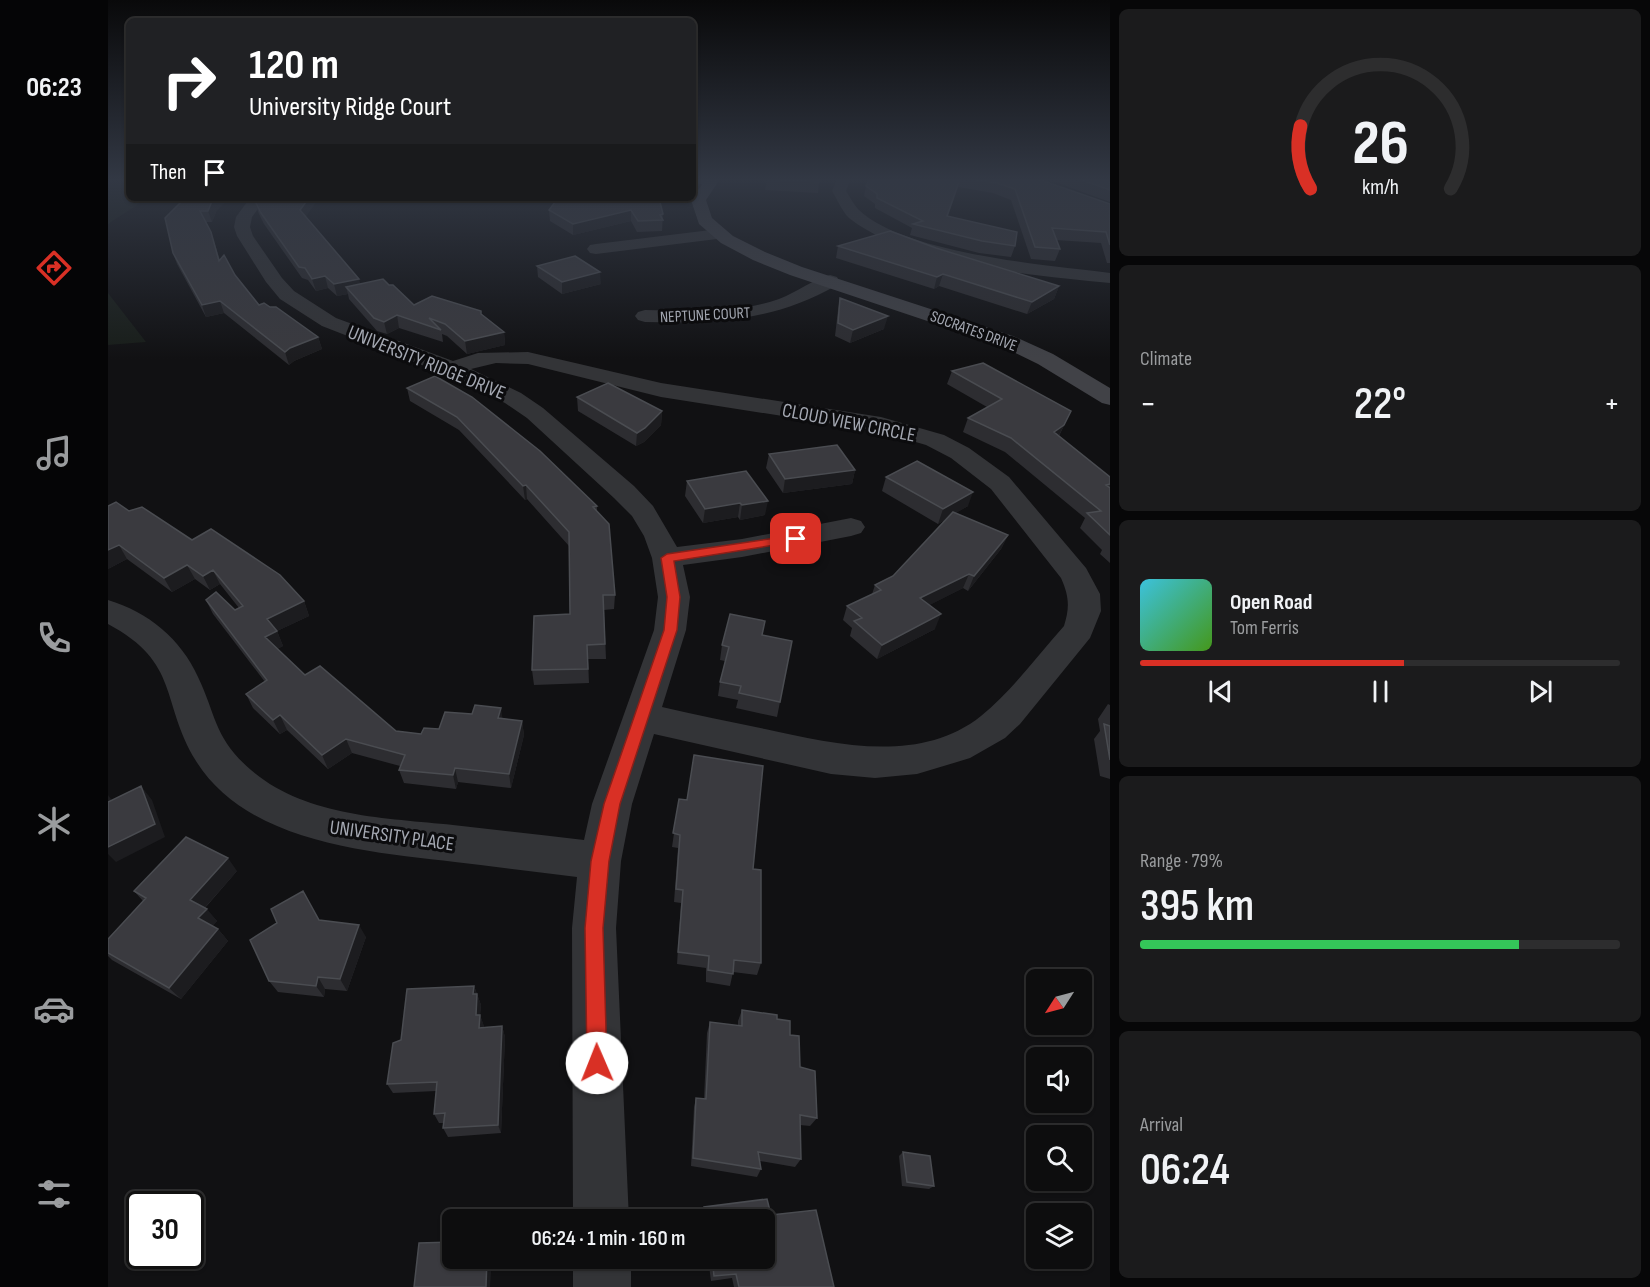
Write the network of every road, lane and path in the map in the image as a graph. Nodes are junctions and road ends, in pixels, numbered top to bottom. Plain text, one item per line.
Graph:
1 (247, 239) edge
2 (677, 239) edge
3 (726, 239) edge
4 (904, 239) edge
5 (596, 249) dead end
6 (1110, 278) edge
7 (830, 281) junction
8 (645, 316) dead end
9 (453, 369) junction
10 (1110, 376) edge
11 (1110, 398) edge
12 (851, 527) dead end
13 (667, 558) junction
14 (108, 610) edge
15 (642, 717) junction
16 (600, 861) junction
17 (601, 1209) edge
18 (602, 1269) edge
19 (602, 1287) edge

1 - 9 street, UNIVERSITY RIDGE DRIVE
2 - 5 street
3 - 7 street, SOCRATES DRIVE
4 - 6 street
7 - 8 street, NEPTUNE COURT
7 - 10 street, SOCRATES DRIVE
7 - 11 street, SOCRATES DRIVE
9 - 13 street, UNIVERSITY RIDGE DRIVE
9 - 15 street, CLOUD VIEW CIRCLE
12 - 13 street
13 - 15 street, UNIVERSITY RIDGE DRIVE
14 - 16 street, UNIVERSITY PLACE
15 - 16 street, UNIVERSITY RIDGE DRIVE
16 - 17 street, UNIVERSITY RIDGE DRIVE
18 - 19 street

